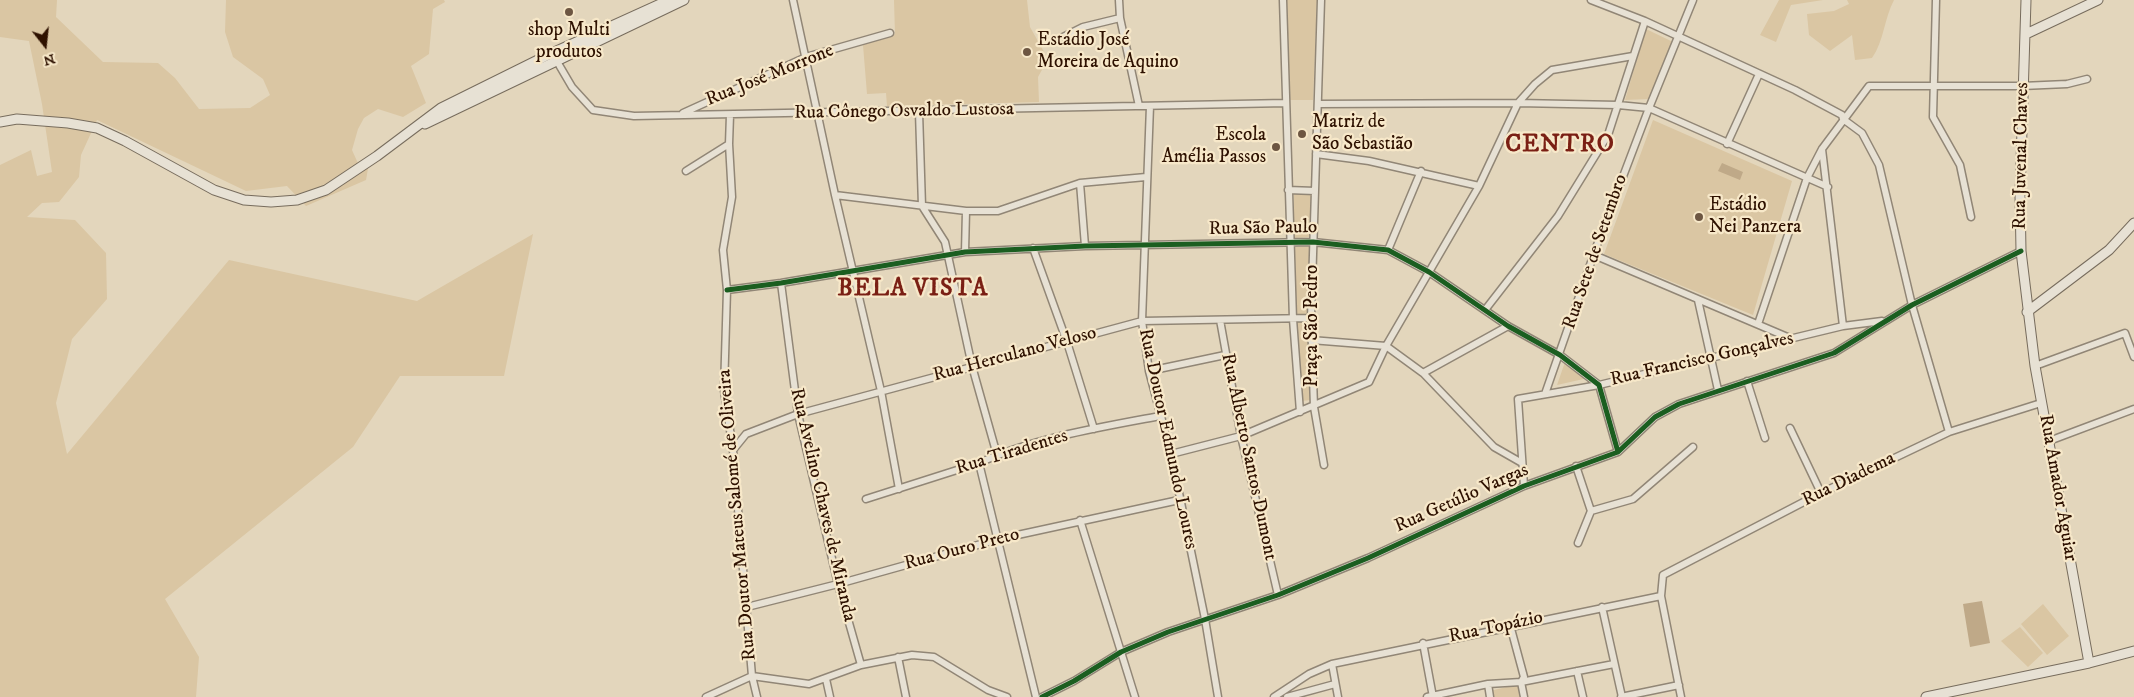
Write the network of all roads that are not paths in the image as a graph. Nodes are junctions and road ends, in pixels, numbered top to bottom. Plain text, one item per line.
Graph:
1 (669, 0) edge
2 (684, 0) edge
3 (793, 0) edge
4 (1119, 0) edge
5 (1283, 0) edge
6 (1321, 0) edge
7 (1591, 0) edge
8 (1693, 0) edge
9 (1936, 0) edge
10 (2026, 0) edge
11 (2098, 0) edge
12 (1120, 18) junction
13 (1645, 20) junction
14 (890, 33) dead end
15 (2026, 34) junction
16 (1063, 37) dead end
17 (1678, 37) junction
18 (552, 53) junction
19 (1633, 56) junction
20 (806, 57) junction
21 (558, 62) junction
22 (1759, 74) junction
23 (2088, 79) dead end
24 (1932, 86) junction
25 (2022, 86) junction
26 (1286, 103) junction
27 (1518, 103) junction
28 (1318, 104) junction
29 (1618, 105) junction
30 (1139, 106) junction
31 (1150, 106) junction
32 (1649, 108) junction
33 (919, 112) junction
34 (680, 114) junction
35 (818, 114) junction
36 (730, 115) junction
37 (1843, 119) junction
38 (0, 122) edge
39 (411, 130) junction
40 (729, 144) junction
41 (1727, 144) junction
42 (1822, 148) junction
43 (1316, 154) junction
44 (686, 171) dead end
45 (1421, 171) junction
46 (1146, 177) junction
47 (1806, 178) junction
48 (1080, 183) junction
49 (1479, 186) junction
50 (1828, 187) junction
51 (1288, 190) junction
52 (1314, 191) junction
53 (834, 195) junction
54 (922, 206) junction
55 (966, 211) junction
56 (1971, 217) dead end
57 (2134, 224) edge
58 (1291, 242) junction
59 (1313, 242) junction
60 (1085, 246) junction
61 (1146, 246) junction
62 (1033, 248) junction
63 (1388, 250) junction
64 (2021, 251) junction
65 (965, 252) junction
66 (949, 254) junction
67 (1594, 255) junction
68 (853, 270) junction
69 (1429, 272) junction
70 (781, 283) junction
71 (727, 290) junction
72 (1698, 300) junction
73 (1912, 306) junction
74 (1485, 310) junction
75 (2027, 312) junction
76 (1311, 318) junction
77 (1294, 319) junction
78 (1220, 320) junction
79 (1886, 320) junction
80 (1142, 321) junction
81 (1758, 324) junction
82 (1508, 326) junction
83 (1844, 326) junction
84 (1792, 339) junction
85 (1311, 340) junction
86 (1067, 342) junction
87 (1386, 346) junction
88 (1225, 355) junction
89 (1560, 355) junction
90 (2134, 357) edge
91 (1710, 358) junction
92 (972, 366) junction
93 (2035, 366) junction
94 (1149, 371) junction
95 (1423, 373) junction
96 (1747, 381) junction
97 (1599, 385) junction
98 (1718, 390) junction
99 (881, 391) junction
100 (1546, 394) junction
101 (2041, 403) junction
102 (1314, 407) junction
103 (2134, 409) edge
104 (1300, 412) junction
105 (798, 414) junction
106 (1160, 416) junction
107 (1790, 428) dead end
108 (1094, 429) junction
109 (1949, 432) junction
110 (1241, 436) junction
111 (1765, 438) dead end
112 (2049, 441) junction
113 (1693, 447) dead end
114 (733, 450) junction
115 (1618, 452) junction
116 (1171, 454) junction
117 (996, 455) junction
118 (979, 463) junction
119 (1522, 464) junction
120 (1324, 465) dead end
121 (1576, 466) junction
122 (1524, 486) junction
123 (899, 489) junction
124 (1821, 493) junction
125 (866, 499) dead end
126 (1179, 500) junction
127 (1591, 511) junction
128 (1080, 520) junction
129 (999, 539) junction
130 (1578, 543) dead end
131 (838, 584) junction
132 (1278, 594) junction
133 (1661, 596) junction
134 (747, 607) junction
135 (1602, 607) junction
136 (1205, 620) junction
137 (1510, 625) junction
138 (1423, 643) junction
139 (2134, 651) edge
140 (1121, 652) junction
141 (898, 656) junction
142 (1332, 664) junction
143 (1614, 664) junction
144 (2089, 664) junction
145 (861, 666) junction
146 (1577, 671) junction
147 (752, 676) junction
148 (826, 679) junction
149 (1521, 682) junction
150 (1335, 684) junction
151 (1488, 684) junction
152 (1679, 685) junction
153 (1275, 696) edge
154 (1431, 696) edge
155 (706, 697) edge
156 (757, 697) edge
157 (830, 697) edge
158 (906, 697) edge
159 (1007, 697) edge
160 (1036, 697) edge
161 (1042, 697) edge
162 (1135, 697) edge
163 (1218, 697) edge
164 (1286, 697) edge
165 (1338, 697) edge
166 (1490, 697) edge
167 (1524, 697) edge
168 (1583, 697) edge
169 (1621, 697) edge
170 (1681, 697) edge
171 (1926, 697) edge

1 - 18 street
2 - 21 street
3 - 20 street
4 - 12 street
5 - 26 street
6 - 28 street, Praça São Pedro
7 - 13 street
8 - 17 street, Rua Sete de Setembro
9 - 24 street
10 - 15 street, Rua Juvenal Chaves
11 - 15 street
12 - 16 street
12 - 30 street
13 - 17 street
13 - 19 street
14 - 20 street, Rua José Morrone
15 - 25 street, Rua Juvenal Chaves
17 - 22 street
17 - 32 street, Rua Sete de Setembro
18 - 21 street, Rua Cônego Osvaldo Lustosa
18 - 39 street
19 - 27 street
19 - 29 street
20 - 34 street, Rua José Morrone
20 - 35 street
21 - 34 street, Rua Cônego Osvaldo Lustosa
21 - 39 street
22 - 37 street
22 - 41 street
23 - 25 street
24 - 25 street
24 - 37 street
24 - 56 street
25 - 64 street, Rua Juvenal Chaves
26 - 31 street, Rua Cônego Osvaldo Lustosa
26 - 51 street
27 - 28 street
27 - 29 street
27 - 49 street
28 - 43 street, Praça São Pedro
29 - 32 street
29 - 74 street
30 - 31 street, Rua Cônego Osvaldo Lustosa
30 - 33 street, Rua Cônego Osvaldo Lustosa
31 - 46 street, Rua Doutor Edmundo Loures
32 - 41 street
32 - 67 street, Rua Sete de Setembro
33 - 35 street, Rua Cônego Osvaldo Lustosa
33 - 54 street
34 - 36 street, Rua Cônego Osvaldo Lustosa
35 - 36 street, Rua Cônego Osvaldo Lustosa
35 - 53 street
36 - 40 street, Rua Doutor Mateus Salomé de Oliveira
37 - 42 street
37 - 73 street
38 - 39 street
40 - 44 street
40 - 71 street, Rua Doutor Mateus Salomé de Oliveira
41 - 47 street
42 - 47 street
42 - 50 street
43 - 45 street
43 - 52 street, Praça São Pedro
45 - 49 street
45 - 63 street
46 - 48 street
46 - 61 street, Rua Doutor Edmundo Loures
47 - 50 street
47 - 81 street
48 - 55 street
48 - 60 street
49 - 69 street
50 - 83 street
51 - 52 street
51 - 58 street
52 - 59 street, Praça São Pedro
53 - 54 street
53 - 68 street
54 - 55 street
54 - 66 street
55 - 65 street
57 - 75 street
58 - 59 street, Rua São Paulo
58 - 61 street, Rua São Paulo
58 - 77 street
59 - 63 street, Rua São Paulo
59 - 76 street, Praça São Pedro
60 - 61 street, Rua São Paulo
60 - 62 street, Rua São Paulo
61 - 80 street, Rua Doutor Edmundo Loures
62 - 65 street, Rua São Paulo
62 - 86 street
63 - 69 street, Rua São Paulo
64 - 73 street, Rua Getúlio Vargas
64 - 75 street, Rua Juvenal Chaves
65 - 66 street, Rua São Paulo
66 - 68 street, Rua São Paulo
66 - 92 street
67 - 72 street
67 - 89 street, Rua Sete de Setembro
68 - 70 street, Rua São Paulo
68 - 99 street
69 - 74 street, Rua São Paulo
69 - 87 street
70 - 71 street, Rua São Paulo
70 - 105 street, Rua Avelino Chaves de Miranda
71 - 114 street, Rua Doutor Mateus Salomé de Oliveira
72 - 81 street
72 - 91 street
73 - 79 street, Rua Getúlio Vargas
73 - 109 street
74 - 82 street, Rua São Paulo
75 - 93 street, Rua Amador Aguiar
76 - 77 street, Rua Herculano Veloso
76 - 85 street, Praça São Pedro
77 - 78 street, Rua Herculano Veloso
77 - 104 street
78 - 80 street, Rua Herculano Veloso
78 - 88 street, Rua Alberto Santos Dumont
79 - 83 street, Rua Francisco Gonçalves
79 - 96 street, Rua Getúlio Vargas
80 - 86 street, Rua Herculano Veloso
80 - 94 street, Rua Doutor Edmundo Loures
81 - 84 street
82 - 89 street, Rua São Paulo
82 - 95 street
83 - 84 street, Rua Francisco Gonçalves
84 - 91 street, Rua Francisco Gonçalves
85 - 87 street
85 - 102 street, Praça São Pedro
86 - 92 street, Rua Herculano Veloso
86 - 108 street
87 - 95 street
87 - 102 street
88 - 94 street
88 - 110 street, Rua Alberto Santos Dumont
89 - 97 street, Rua São Paulo
89 - 100 street, Rua Sete de Setembro
90 - 93 street
91 - 97 street, Rua Francisco Gonçalves
91 - 98 street
92 - 99 street, Rua Herculano Veloso
92 - 117 street
93 - 101 street, Rua Amador Aguiar
94 - 106 street, Rua Doutor Edmundo Loures
95 - 119 street
96 - 98 street, Rua Getúlio Vargas
96 - 111 street
97 - 100 street, Rua Francisco Gonçalves
97 - 115 street
98 - 115 street, Rua Getúlio Vargas
99 - 105 street, Rua Herculano Veloso
99 - 123 street
100 - 119 street, Rua Francisco Gonçalves
101 - 109 street, Rua Diadema
101 - 112 street, Rua Amador Aguiar
102 - 104 street
102 - 120 street, Praça São Pedro
103 - 112 street
104 - 110 street
105 - 114 street, Rua Herculano Veloso
105 - 131 street, Rua Avelino Chaves de Miranda
106 - 108 street, Rua Tiradentes
106 - 116 street, Rua Doutor Edmundo Loures
107 - 124 street
108 - 117 street, Rua Tiradentes
109 - 124 street, Rua Diadema
110 - 116 street
110 - 132 street, Rua Alberto Santos Dumont
112 - 144 street, Rua Amador Aguiar
113 - 127 street
114 - 134 street, Rua Doutor Mateus Salomé de Oliveira
115 - 121 street, Rua Getúlio Vargas
116 - 126 street, Rua Doutor Edmundo Loures
117 - 118 street, Rua Tiradentes
118 - 123 street, Rua Tiradentes
118 - 129 street
119 - 122 street
121 - 122 street, Rua Getúlio Vargas
121 - 127 street
122 - 132 street, Rua Getúlio Vargas
123 - 125 street, Rua Tiradentes
124 - 133 street, Rua Diadema
126 - 128 street, Rua Ouro Preto
126 - 136 street, Rua Doutor Edmundo Loures
127 - 130 street
128 - 129 street, Rua Ouro Preto
128 - 140 street
129 - 131 street, Rua Ouro Preto
129 - 160 street
131 - 134 street, Rua Ouro Preto
131 - 145 street, Rua Avelino Chaves de Miranda
132 - 136 street, Rua Getúlio Vargas
133 - 135 street, Rua Topázio
133 - 152 street
134 - 147 street, Rua Doutor Mateus Salomé de Oliveira
135 - 137 street, Rua Topázio
135 - 143 street
136 - 140 street, Rua Getúlio Vargas
136 - 163 street, Rua Doutor Edmundo Loures
137 - 138 street, Rua Topázio
137 - 149 street
138 - 142 street, Rua Topázio
138 - 154 street
139 - 144 street
140 - 161 street, Rua Getúlio Vargas
140 - 162 street
141 - 145 street
141 - 158 street
141 - 159 street
142 - 150 street
142 - 153 street, Rua Topázio
143 - 146 street
143 - 169 street
144 - 171 street
145 - 148 street
146 - 149 street
146 - 168 street
147 - 148 street
147 - 155 street
147 - 156 street, Rua Doutor Mateus Salomé de Oliveira
148 - 157 street
149 - 151 street
149 - 167 street
150 - 164 street
150 - 165 street
151 - 154 street
151 - 166 street
152 - 169 street
152 - 170 street

